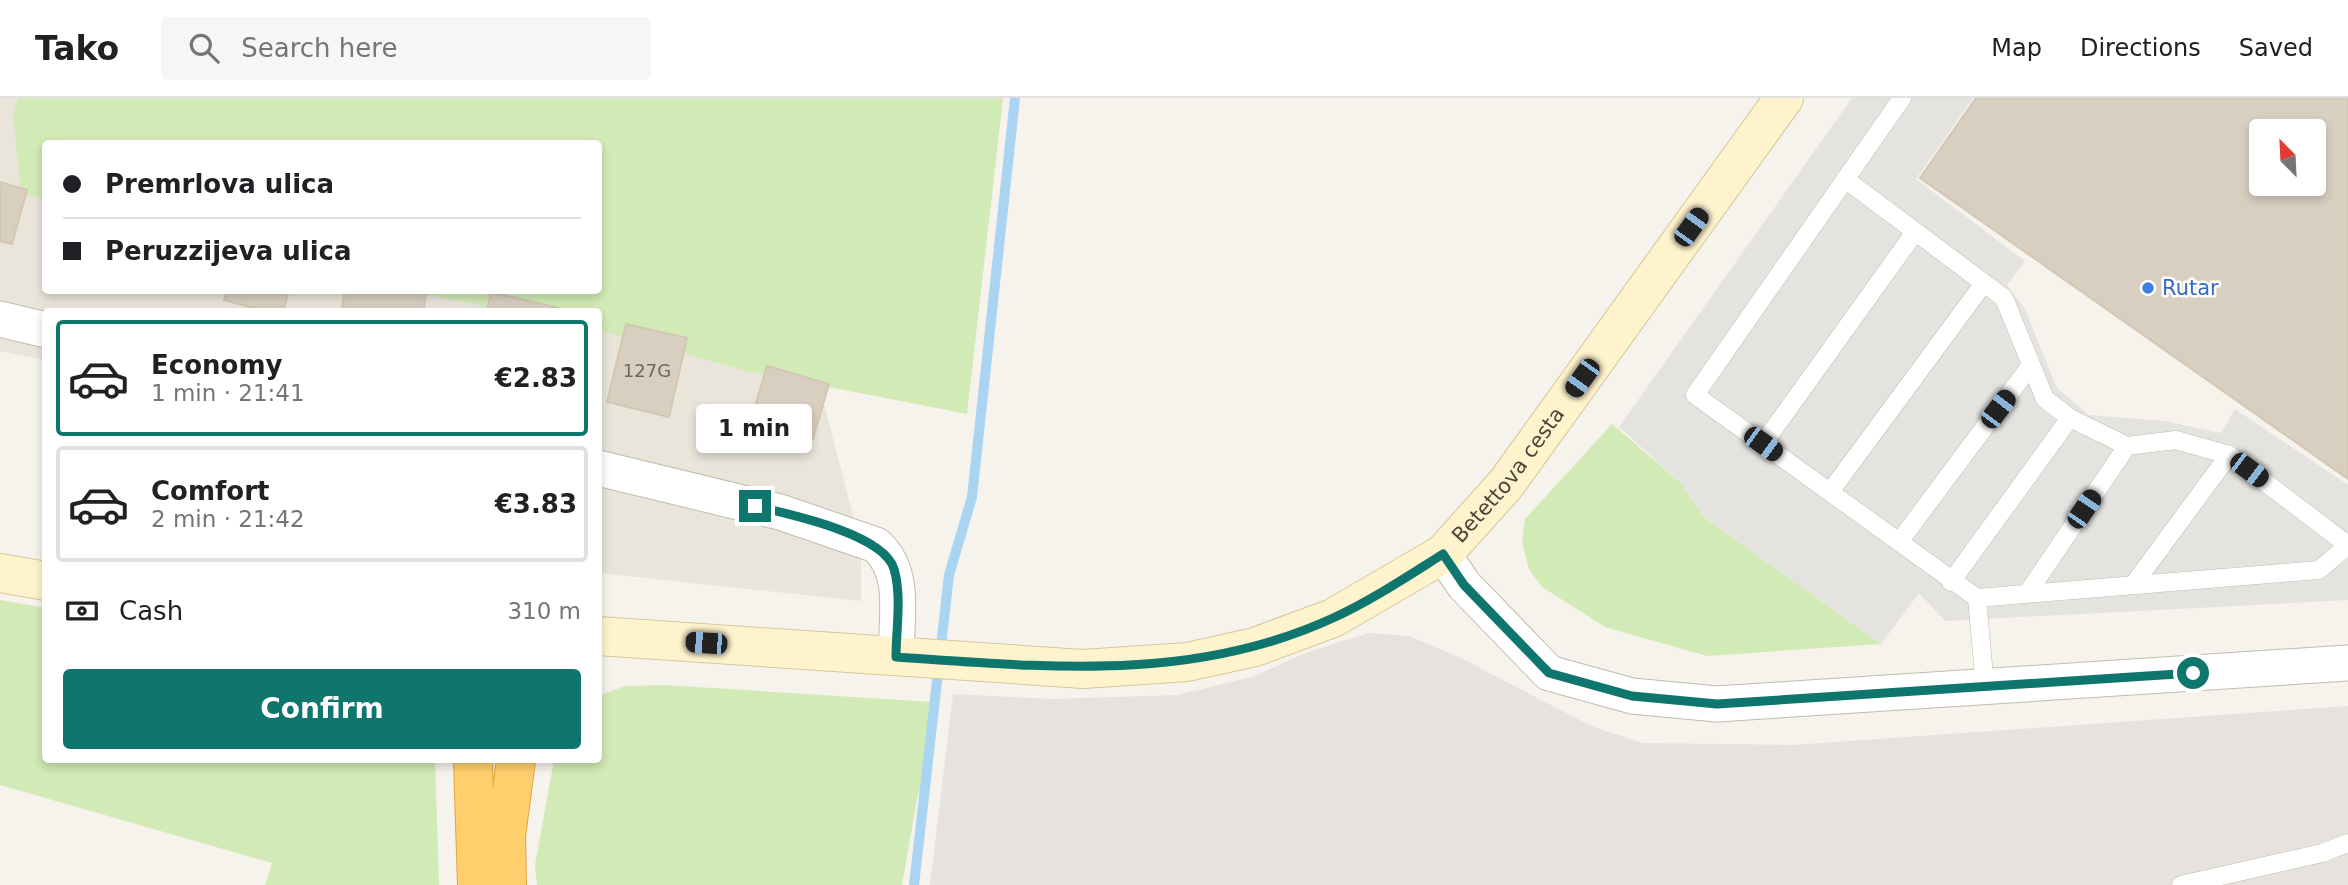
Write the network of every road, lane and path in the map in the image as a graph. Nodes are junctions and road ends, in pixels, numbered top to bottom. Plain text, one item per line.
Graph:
1 (1784, 98) edge
2 (1902, 98) edge
3 (1845, 180) junction
4 (1915, 232) junction
5 (1984, 283) junction
6 (0, 319) edge
7 (42, 329) edge
8 (2031, 365) junction
9 (2070, 418) junction
10 (1763, 444) junction
11 (2127, 446) junction
12 (2229, 455) junction
13 (602, 469) edge
14 (1830, 492) junction
15 (1899, 542) junction
16 (2348, 545) edge
17 (1443, 554) junction
18 (0, 573) edge
19 (42, 580) edge
20 (1951, 582) junction
21 (2133, 585) junction
22 (2027, 594) junction
23 (1977, 598) junction
24 (602, 636) edge
25 (907, 657) junction
26 (2348, 663) edge
27 (1985, 687) junction
28 (473, 763) edge
29 (516, 763) edge
30 (2348, 843) edge
31 (477, 885) edge
32 (507, 885) edge
33 (2181, 885) edge

1 - 17 street, Betettova cesta
2 - 3 lane
3 - 4 lane
3 - 10 lane
4 - 5 lane
4 - 10 lane
5 - 8 lane
5 - 14 lane
6 - 7 street
8 - 9 lane
8 - 15 lane
9 - 11 lane
9 - 20 lane
10 - 14 lane
11 - 12 lane
11 - 22 lane
12 - 16 lane
12 - 21 lane
13 - 25 street
14 - 15 lane
15 - 20 lane
16 - 21 lane
17 - 25 street, Betettova cesta
17 - 27 street
18 - 19 street
20 - 23 lane
21 - 22 lane
22 - 23 lane
23 - 27 lane
24 - 25 street, Betettova cesta
26 - 27 street
28 - 31 highway
29 - 32 highway
30 - 33 lane

